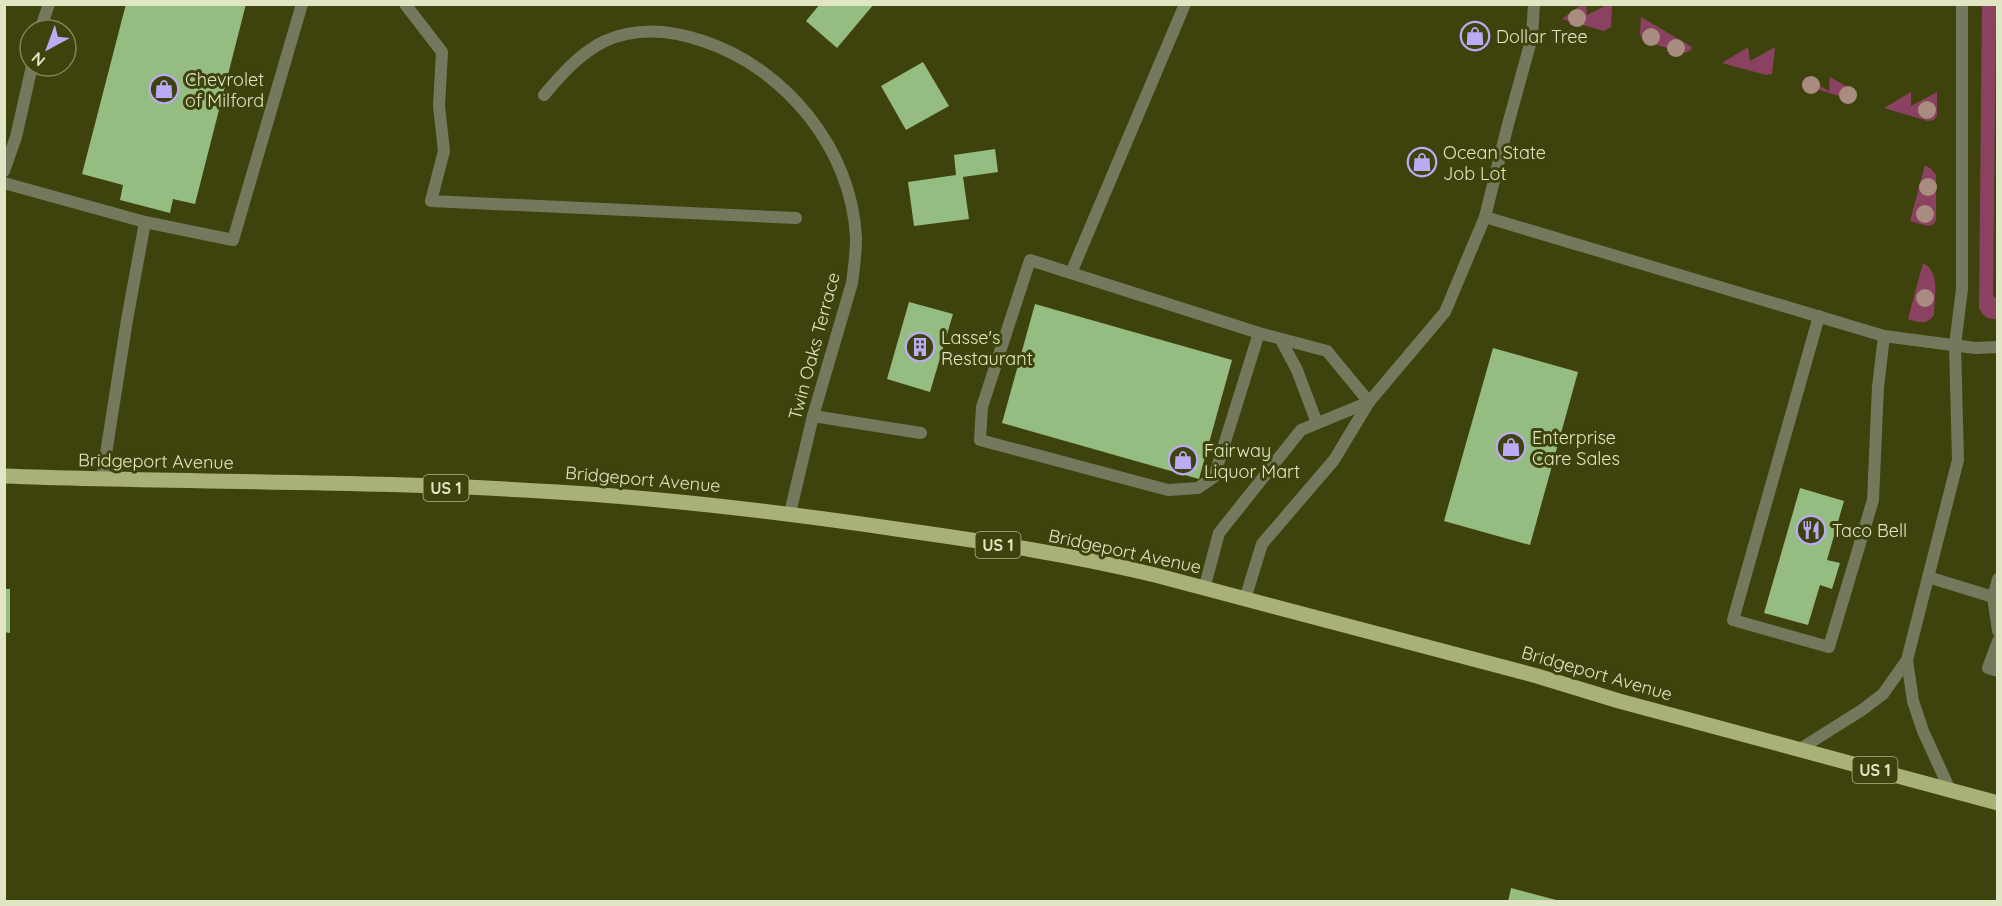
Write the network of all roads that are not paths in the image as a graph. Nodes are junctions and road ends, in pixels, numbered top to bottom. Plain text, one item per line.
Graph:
1 (303, 4) edge
2 (405, 4) edge
3 (1185, 4) edge
4 (1534, 4) edge
5 (1962, 4) edge
6 (29, 78) edge
7 (544, 95) dead end
8 (4, 171) edge
9 (4, 183) edge
10 (1485, 217) junction
11 (796, 218) dead end
12 (145, 222) junction
13 (1071, 273) junction
14 (1819, 316) junction
15 (1259, 333) junction
16 (1884, 336) junction
17 (1281, 340) junction
18 (1955, 345) junction
19 (1998, 347) edge
20 (1369, 402) junction
21 (813, 416) junction
22 (1317, 423) junction
23 (921, 433) dead end
24 (4, 476) edge
25 (102, 479) junction
26 (790, 513) junction
27 (1928, 577) junction
28 (1998, 579) edge
29 (1204, 589) junction
30 (1993, 597) junction
31 (1245, 599) junction
32 (1998, 631) edge
33 (1998, 641) edge
34 (1907, 660) junction
35 (1998, 670) edge
36 (1800, 749) junction
37 (1950, 790) junction
38 (1998, 803) edge

1 - 12 street
2 - 11 street
3 - 13 street
4 - 10 street
5 - 18 street
6 - 8 street
7 - 21 street, Twin Oaks Terrace
9 - 12 street
10 - 14 street
10 - 20 street
12 - 25 street
13 - 15 street
13 - 15 street
14 - 16 street
14 - 16 street
15 - 17 street
16 - 18 street
17 - 20 street
17 - 22 street
18 - 19 street
18 - 27 street
20 - 22 street
20 - 31 street
21 - 23 street
21 - 26 street, Twin Oaks Terrace
22 - 29 street
24 - 25 main road, Bridgeport Avenue / US 1
25 - 26 main road, Bridgeport Avenue / US 1
26 - 29 main road, Bridgeport Avenue / US 1
27 - 30 street
27 - 34 street
28 - 30 street
29 - 31 main road, Bridgeport Avenue / US 1
30 - 32 street
31 - 36 main road, Bridgeport Avenue / US 1
33 - 35 street
34 - 36 street
34 - 37 street
36 - 37 main road, Bridgeport Avenue / US 1
37 - 38 main road, Bridgeport Avenue / US 1

